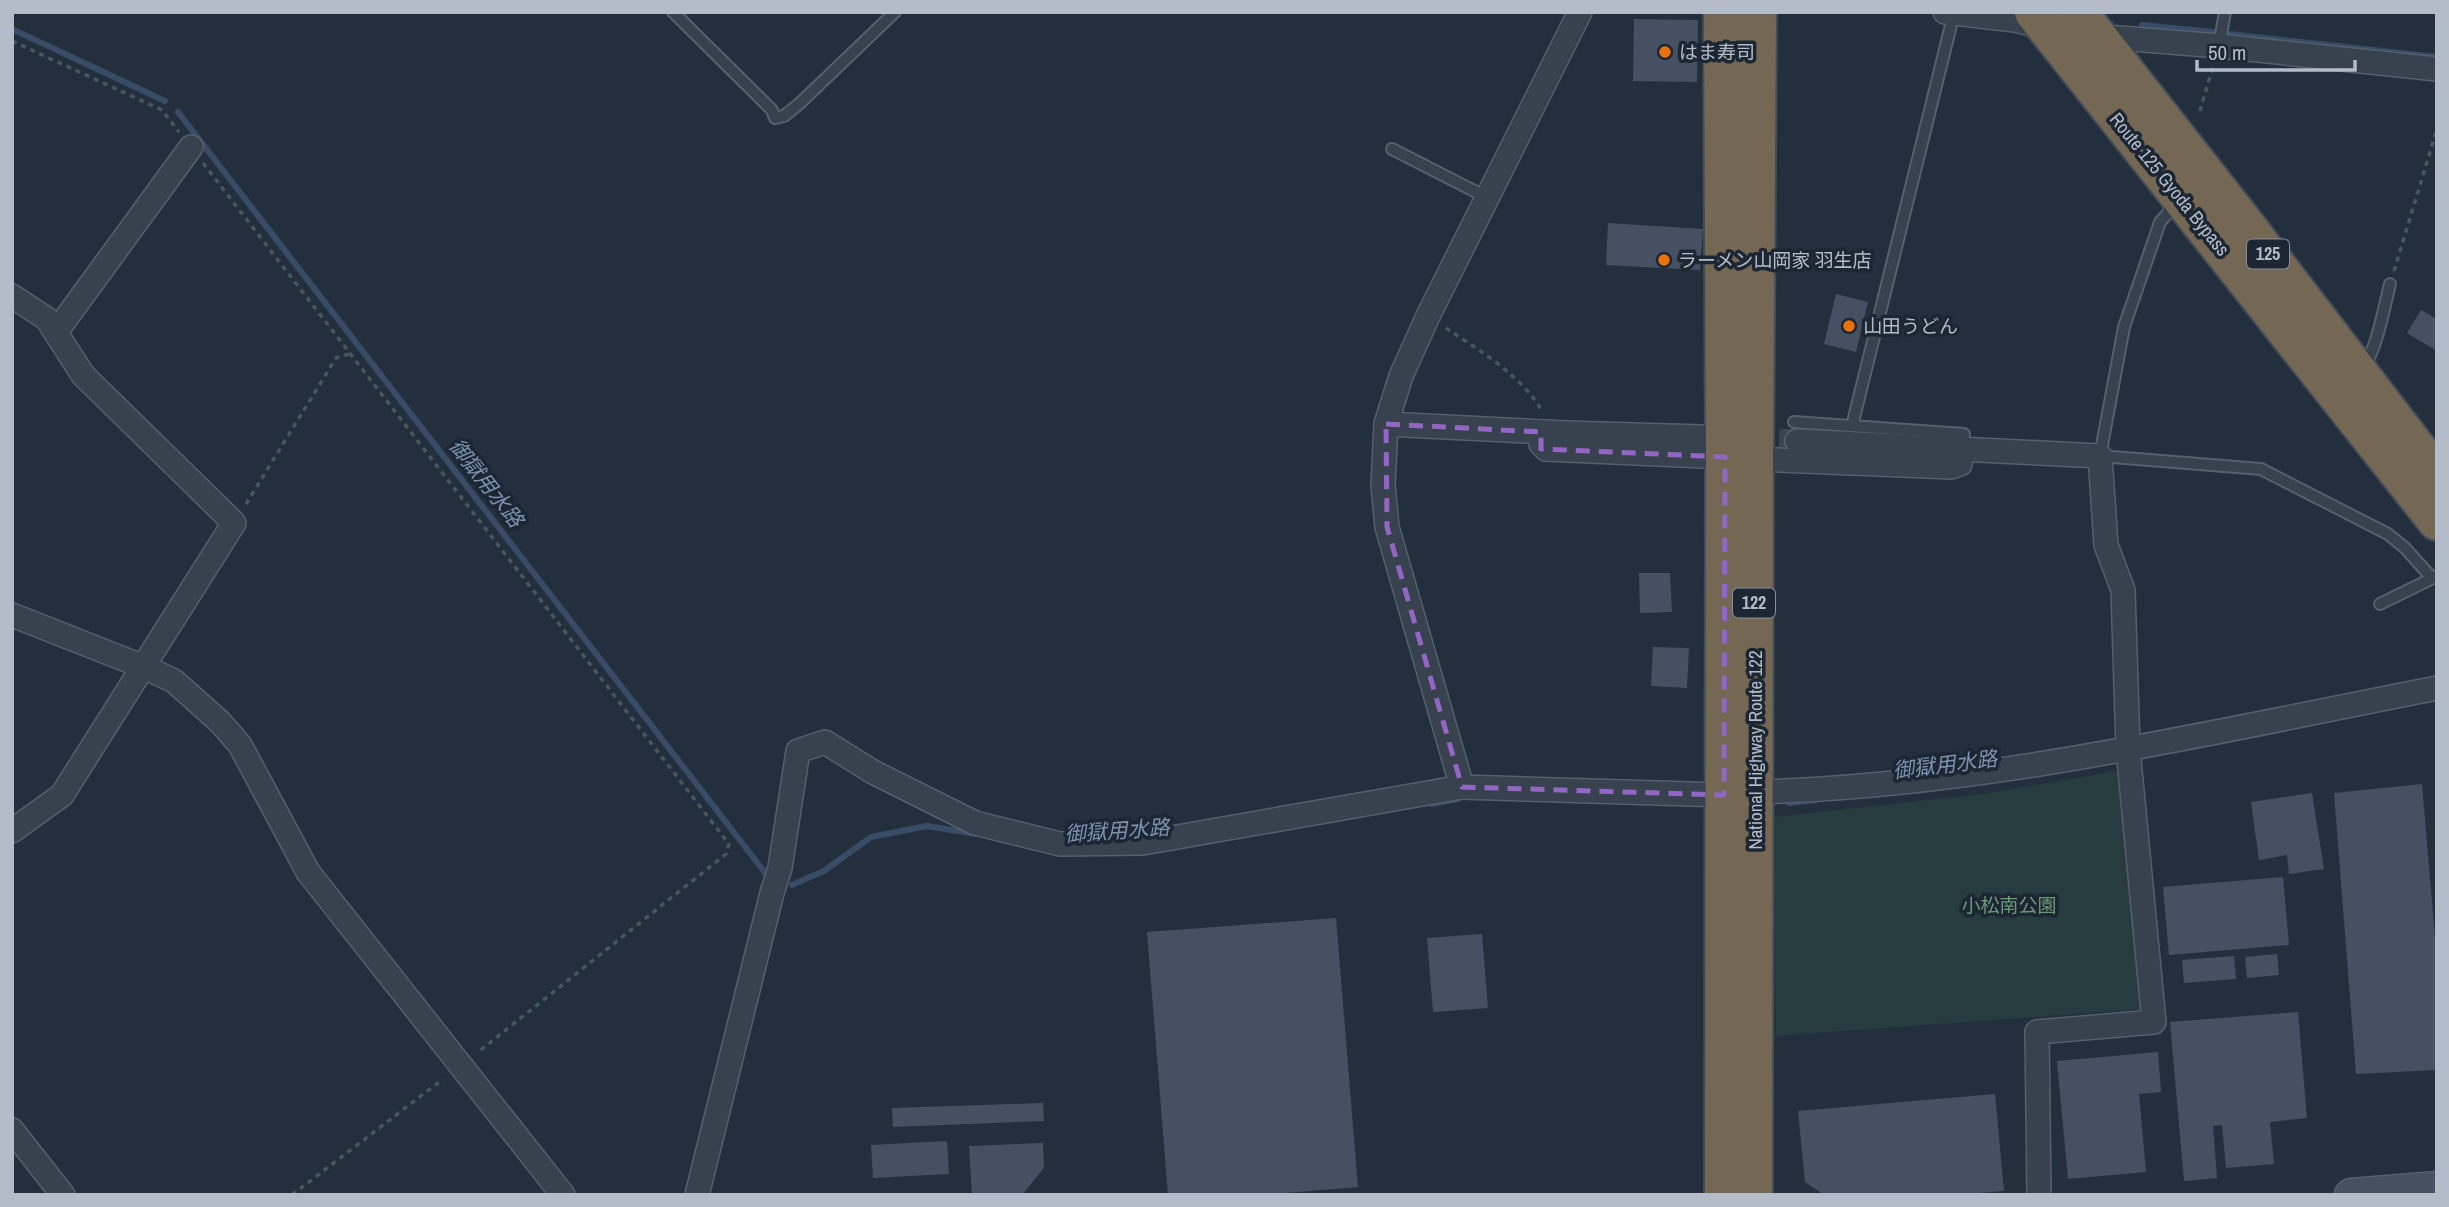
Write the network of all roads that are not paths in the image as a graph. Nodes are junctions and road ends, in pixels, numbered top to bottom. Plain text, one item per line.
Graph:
1 (673, 12) edge
2 (895, 12) edge
3 (1580, 12) edge
4 (1723, 12) edge
5 (1757, 12) edge
6 (1928, 12) edge
7 (2225, 12) edge
8 (1946, 13) edge
9 (2064, 22) edge
10 (2219, 46) junction
11 (2437, 69) edge
12 (191, 147) road end
13 (1392, 149) dead end
14 (1488, 198) junction
15 (2182, 199) junction
16 (2390, 284) road end
17 (12, 296) edge
18 (56, 332) junction
19 (2358, 373) junction
20 (1386, 424) junction
21 (1852, 426) junction
22 (1796, 431) joint
23 (1963, 449) junction
24 (1727, 451) junction
25 (2100, 456) junction
26 (2437, 475) edge
27 (2437, 521) edge
28 (2434, 577) edge
29 (2380, 604) dead end
30 (12, 615) edge
31 (144, 667) junction
32 (2437, 688) edge
33 (2128, 749) junction
34 (1462, 787) junction
35 (1740, 793) junction
36 (12, 831) edge
37 (12, 1130) edge
38 (2437, 1188) edge
39 (63, 1195) edge
40 (564, 1195) edge
41 (697, 1195) edge
42 (1724, 1195) edge
43 (1754, 1195) edge
44 (2039, 1195) edge
45 (2351, 1195) edge

1 - 2 lane
3 - 14 street
4 - 24 highway, National Highway Route 122 / 122
5 - 24 highway, National Highway Route 122 / 122
6 - 8 street
7 - 10 lane
8 - 9 street
8 - 21 lane
9 - 10 street
9 - 15 highway, Route 125 Gyoda Bypass / 125
9 - 19 highway, Route 125 Gyoda Bypass / 125
10 - 11 street
12 - 18 street
13 - 14 lane
14 - 20 street
15 - 25 lane
15 - 27 highway, Route 125 Gyoda Bypass / 125
16 - 19 lane
17 - 18 street
18 - 31 street
19 - 26 highway, Route 125 Gyoda Bypass / 125
20 - 24 street
20 - 34 street
21 - 22 lane
21 - 23 lane
22 - 23 street
23 - 24 street
23 - 25 street
24 - 35 highway, National Highway Route 122 / 122
25 - 28 lane
25 - 33 street
28 - 29 lane
30 - 31 street
31 - 36 street
31 - 40 street
32 - 33 street
33 - 35 street
33 - 44 street
34 - 35 street
34 - 41 street
35 - 42 highway, National Highway Route 122 / 122
35 - 43 highway, National Highway Route 122 / 122
37 - 39 street
38 - 45 street

